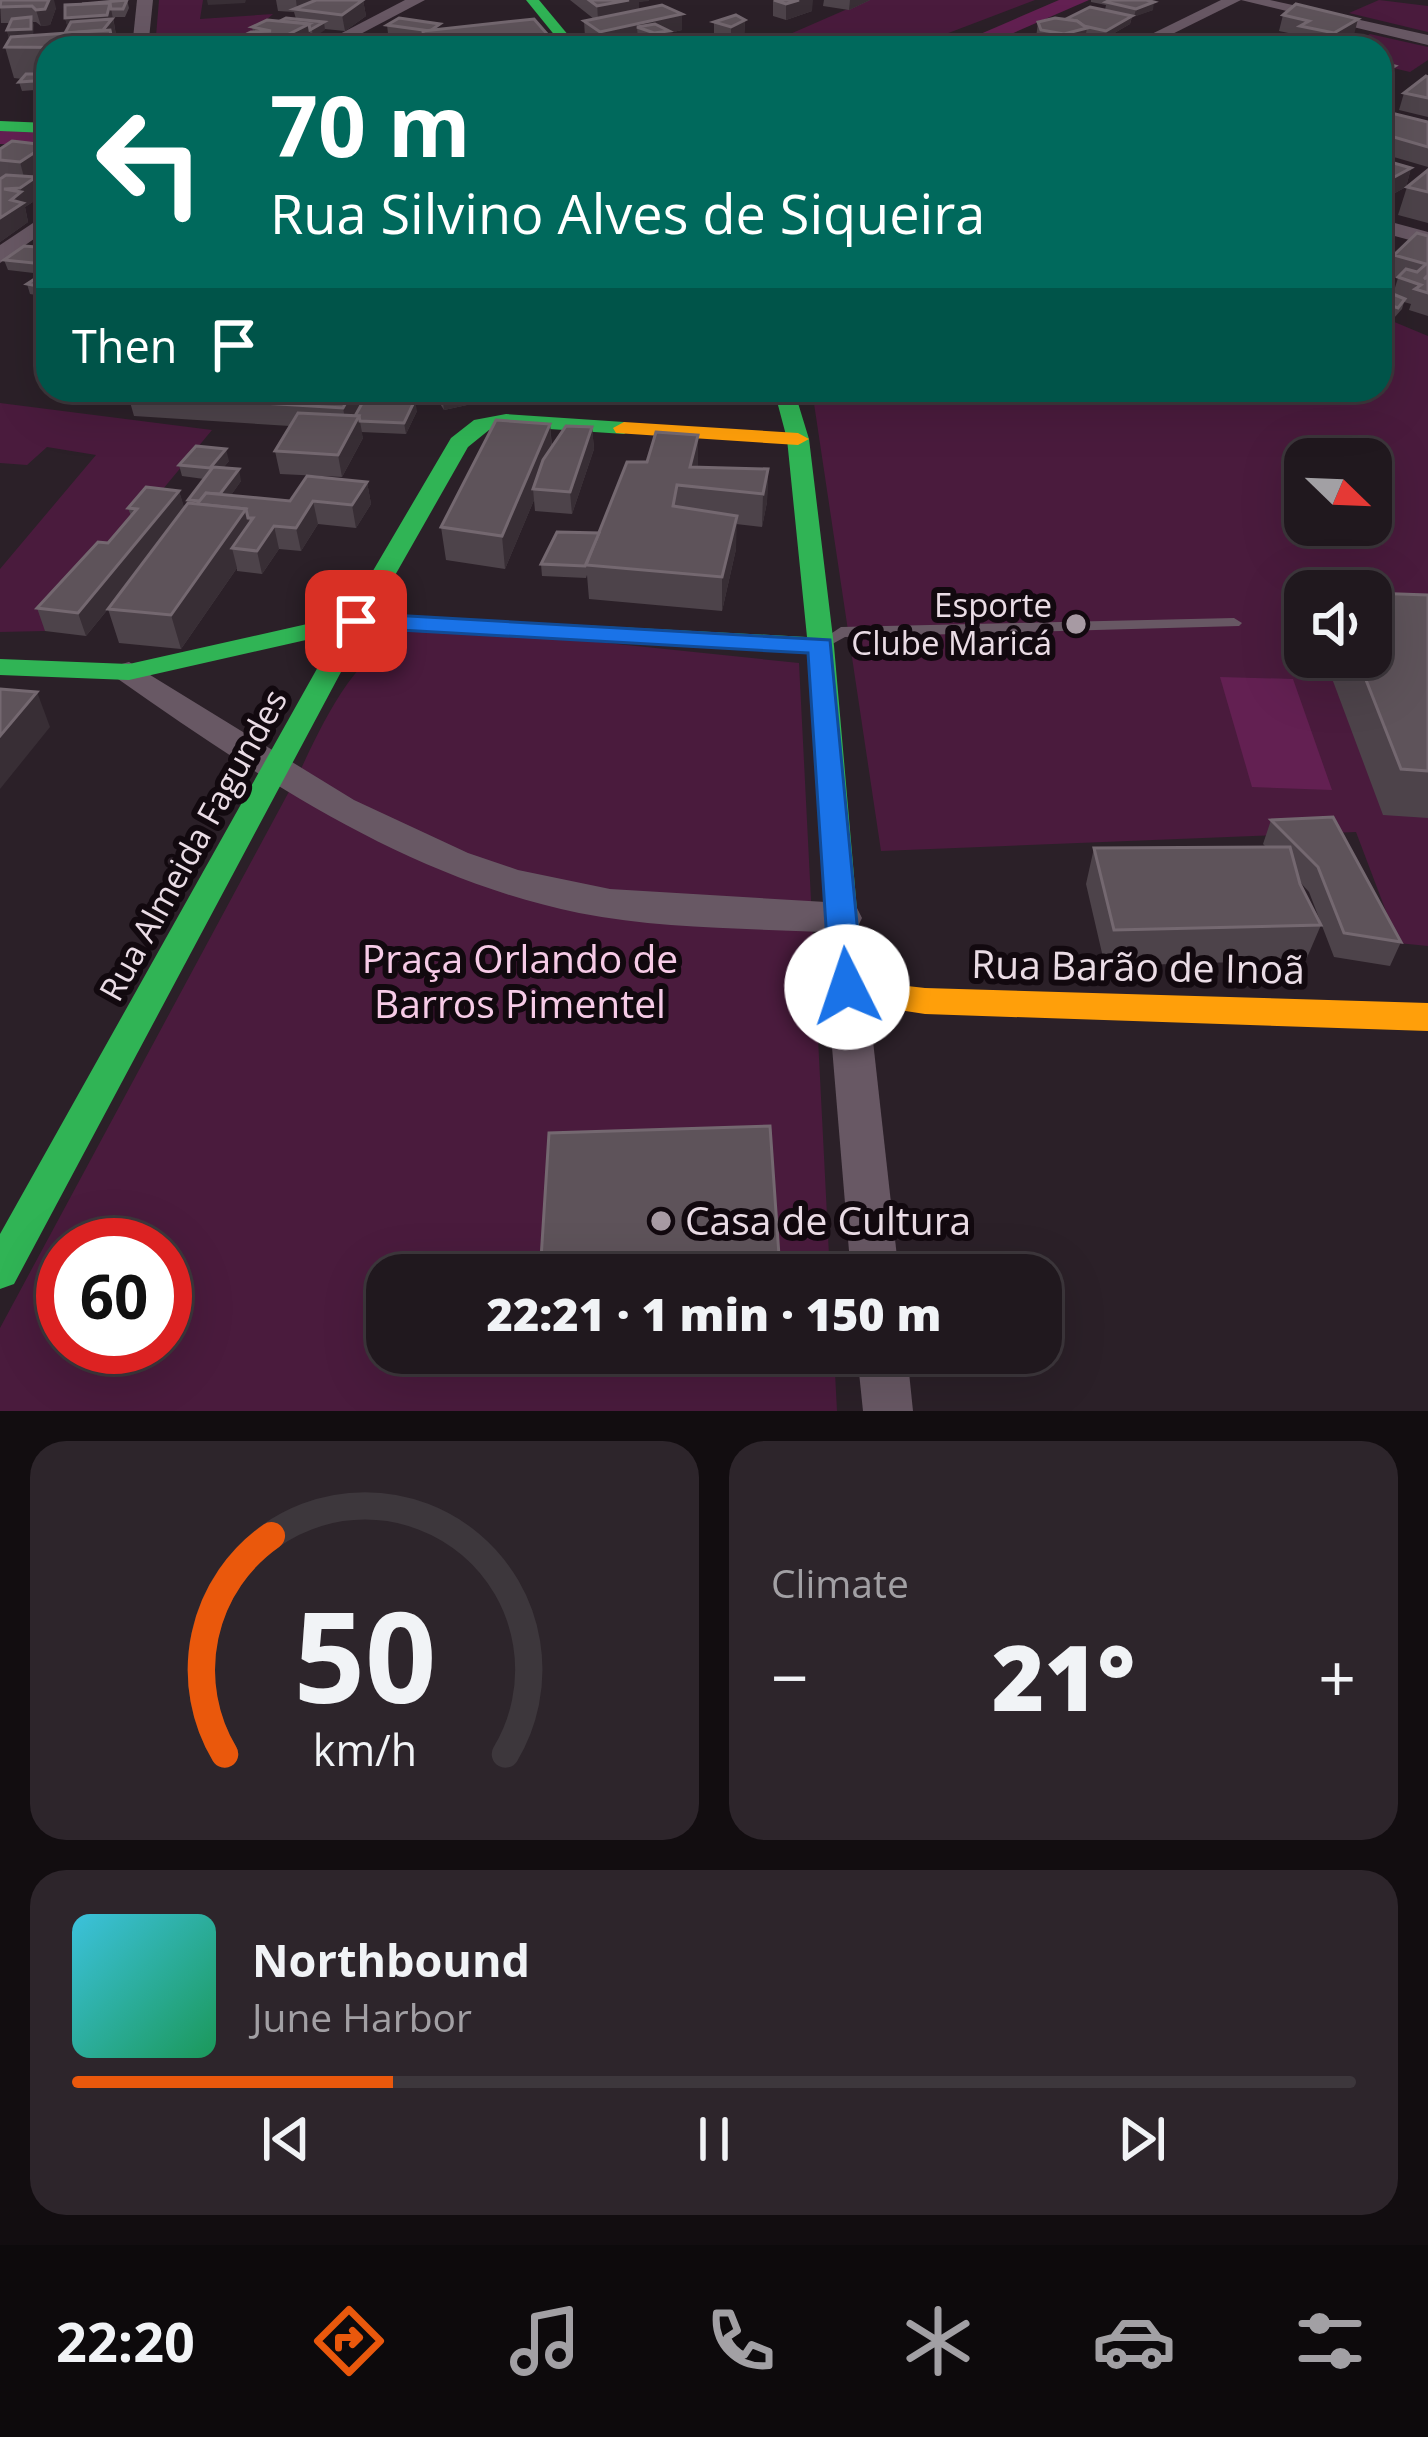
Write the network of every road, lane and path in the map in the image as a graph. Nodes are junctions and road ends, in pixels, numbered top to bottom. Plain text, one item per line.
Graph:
1 (145, 0) edge
2 (417, 0) edge
3 (532, 0) edge
4 (1233, 0) edge
5 (1250, 0) edge
6 (141, 36) edge
7 (345, 36) edge
8 (562, 36) edge
9 (1156, 36) edge
10 (1428, 40) edge
11 (0, 126) edge
12 (36, 128) edge
13 (0, 144) edge
14 (36, 145) edge
15 (36, 228) edge
16 (1392, 228) edge
17 (1428, 239) edge
18 (0, 256) edge
19 (787, 402) edge
20 (798, 439) junction
21 (356, 621) junction
22 (1234, 623) dead end
23 (821, 646) junction
24 (0, 667) edge
25 (129, 672) junction
26 (275, 772) junction
27 (842, 918) junction
28 (847, 987) junction
29 (1428, 1017) edge
30 (873, 1254) edge
31 (0, 1271) edge
32 (884, 1374) edge
33 (888, 1411) edge

1 - 6 street
2 - 7 street
3 - 8 main road
4 - 9 street
5 - 10 street
11 - 12 main road
13 - 14 main road
15 - 18 street
16 - 17 street
19 - 20 main road
20 - 21 main road, Rua Almeida Fagundes
20 - 23 main road
21 - 23 main road
21 - 25 main road
21 - 26 main road, Rua Almeida Fagundes
22 - 23 lane
23 - 27 main road
24 - 25 main road
25 - 26 street
26 - 27 street
26 - 31 main road, Rua Almeida Fagundes
27 - 28 main road
28 - 29 main road, Rua Barão de Inoã
28 - 30 street
32 - 33 street

